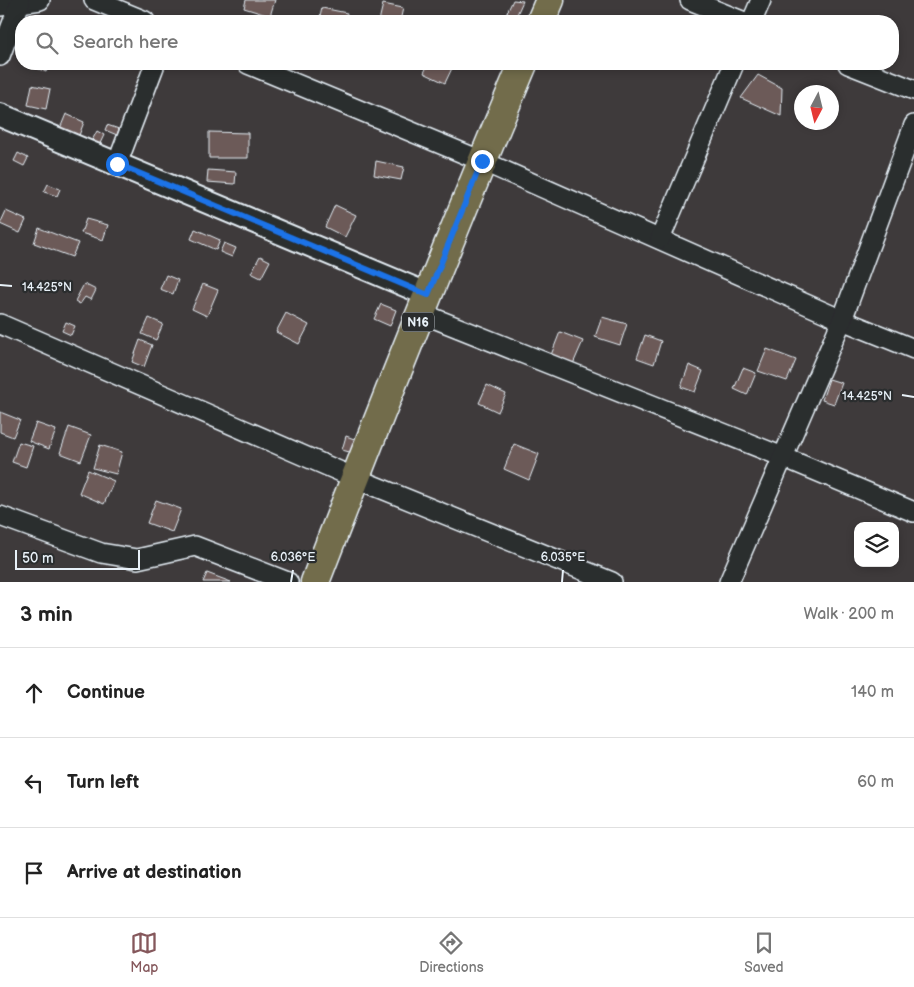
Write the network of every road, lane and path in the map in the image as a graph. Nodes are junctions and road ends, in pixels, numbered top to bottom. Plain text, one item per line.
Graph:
1 (40, 0) edge
2 (94, 0) edge
3 (550, 0) edge
4 (690, 0) edge
5 (761, 0) edge
6 (20, 3) junction
7 (117, 4) edge
8 (0, 6) edge
9 (15, 15) edge
10 (135, 15) edge
11 (544, 15) edge
12 (727, 15) edge
13 (755, 15) edge
14 (15, 16) edge
15 (0, 56) edge
16 (153, 70) edge
17 (262, 70) edge
18 (521, 70) edge
19 (731, 70) edge
20 (863, 70) edge
21 (914, 90) edge
22 (0, 115) edge
23 (914, 125) edge
24 (482, 161) junction
25 (117, 164) junction
26 (660, 239) junction
27 (425, 304) junction
28 (842, 320) junction
29 (0, 324) edge
30 (914, 350) edge
31 (783, 457) junction
32 (355, 478) junction
33 (914, 512) edge
34 (0, 516) edge
35 (288, 582) edge
36 (315, 582) edge
37 (612, 582) edge
38 (729, 582) edge

1 - 6 street
2 - 7 street
3 - 11 main road
4 - 12 street
5 - 13 street
6 - 8 street
6 - 9 street
7 - 10 street
14 - 15 street
16 - 25 street
17 - 24 street
18 - 24 main road, N16
19 - 26 street
20 - 21 street
22 - 25 street
23 - 28 street
24 - 26 street
24 - 27 main road, N16
25 - 27 street
26 - 28 street
27 - 31 street
27 - 32 main road, N16
28 - 30 street
28 - 31 street
29 - 32 street
31 - 33 street
31 - 38 street
32 - 36 main road, N16
32 - 37 street
34 - 35 street

